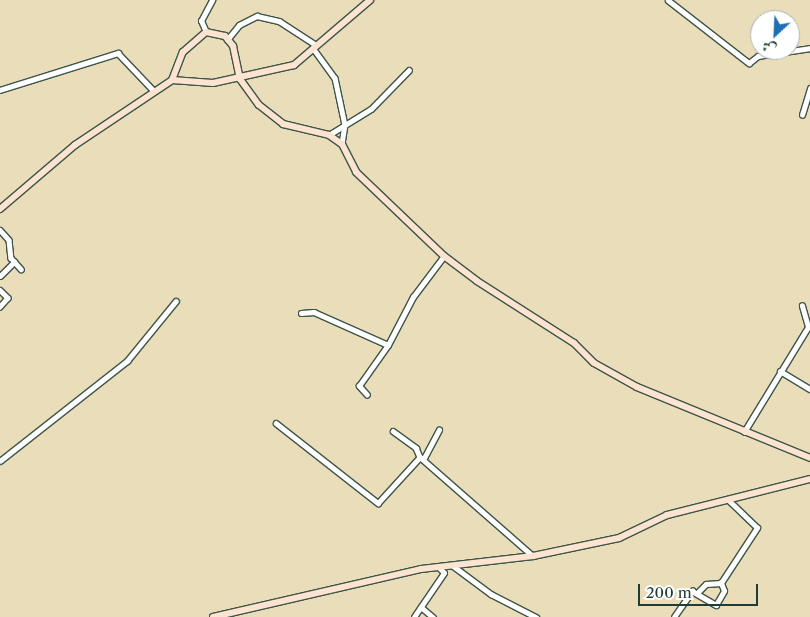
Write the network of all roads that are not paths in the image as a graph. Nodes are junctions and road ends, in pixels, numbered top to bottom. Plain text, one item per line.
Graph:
1 (212, 0) edge
2 (370, 0) edge
3 (668, 0) edge
4 (206, 32) junction
5 (227, 40) junction
6 (314, 46) junction
7 (810, 48) edge
8 (410, 70) dead end
9 (240, 79) junction
10 (172, 80) junction
11 (810, 88) edge
12 (0, 90) edge
13 (154, 91) junction
14 (802, 115) dead end
15 (345, 125) junction
16 (330, 135) junction
17 (342, 144) junction
18 (0, 209) edge
19 (0, 230) edge
20 (444, 256) junction
21 (14, 262) junction
22 (21, 268) dead end
23 (0, 276) edge
24 (0, 290) edge
25 (176, 301) dead end
26 (802, 306) dead end
27 (0, 307) edge
28 (301, 313) dead end
29 (388, 345) junction
30 (780, 371) junction
31 (810, 389) edge
32 (367, 395) dead end
33 (276, 423) dead end
34 (438, 430) dead end
35 (393, 431) dead end
36 (744, 432) junction
37 (810, 458) edge
38 (421, 459) junction
39 (0, 461) edge
40 (810, 479) edge
41 (728, 500) junction
42 (533, 556) junction
43 (452, 565) junction
44 (438, 567) junction
45 (721, 583) junction
46 (698, 592) junction
47 (421, 607) junction
48 (233, 615) edge
49 (213, 617) edge
50 (414, 617) edge
51 (433, 617) edge
52 (536, 617) edge
53 (674, 617) edge

1 - 4 street
2 - 6 street
3 - 7 street
4 - 5 street
4 - 10 street
5 - 6 street
5 - 9 street
6 - 9 street
6 - 15 street
8 - 15 street
9 - 10 street
9 - 16 street
10 - 13 street
11 - 14 street
12 - 13 street
13 - 18 street
15 - 16 street
15 - 17 street
16 - 17 street
17 - 20 street
19 - 21 street
20 - 29 street
20 - 36 street
21 - 22 street
21 - 23 street
24 - 27 street
25 - 39 street
26 - 30 street
28 - 29 street
29 - 32 street
30 - 31 street
30 - 36 street
33 - 38 street
34 - 38 street
35 - 38 street
36 - 37 street
38 - 42 street
40 - 41 street
41 - 42 street
41 - 45 street
42 - 43 street
43 - 44 street
43 - 52 street
44 - 47 street
44 - 48 street
45 - 46 street
45 - 46 street
46 - 53 street
47 - 50 street
47 - 51 street
48 - 49 street

